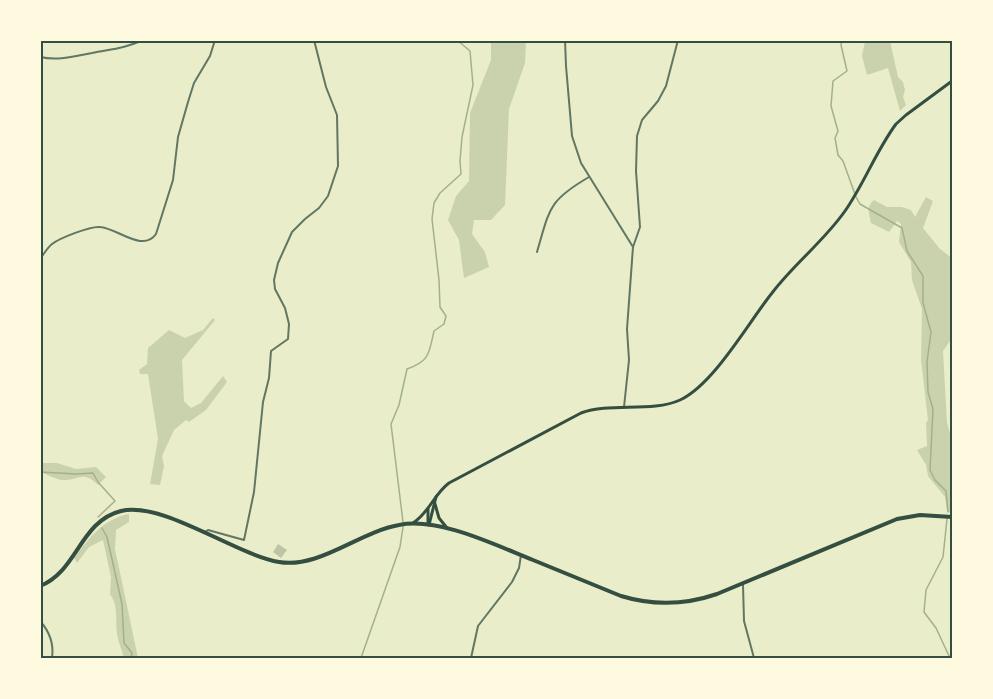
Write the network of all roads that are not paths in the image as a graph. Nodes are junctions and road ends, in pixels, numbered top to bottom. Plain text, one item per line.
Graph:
1 (143, 40) edge
2 (215, 40) edge
3 (314, 40) edge
4 (565, 40) edge
5 (678, 40) edge
6 (40, 57) edge
7 (952, 81) edge
8 (589, 177) junction
9 (633, 247) junction
10 (537, 252) dead end
11 (40, 259) edge
12 (624, 407) junction
13 (436, 496) junction
14 (435, 504) junction
15 (429, 507) junction
16 (952, 517) edge
17 (413, 523) junction
18 (429, 525) junction
19 (452, 530) junction
20 (204, 533) junction
21 (521, 555) junction
22 (743, 583) junction
23 (40, 587) edge
24 (40, 621) edge
25 (52, 658) edge
26 (471, 658) edge
27 (754, 658) edge

1 - 6 street
2 - 11 street
3 - 20 street
4 - 8 street
5 - 9 street
7 - 12 main road
8 - 9 street
8 - 10 street
9 - 12 street
12 - 13 main road
13 - 14 main road
13 - 15 main road
14 - 18 main road
14 - 19 main road
15 - 17 main road
15 - 18 main road
16 - 22 main road
17 - 18 main road
17 - 20 main road
18 - 19 main road
19 - 21 main road
20 - 23 main road
21 - 22 main road
21 - 26 street
22 - 27 street
24 - 25 street

